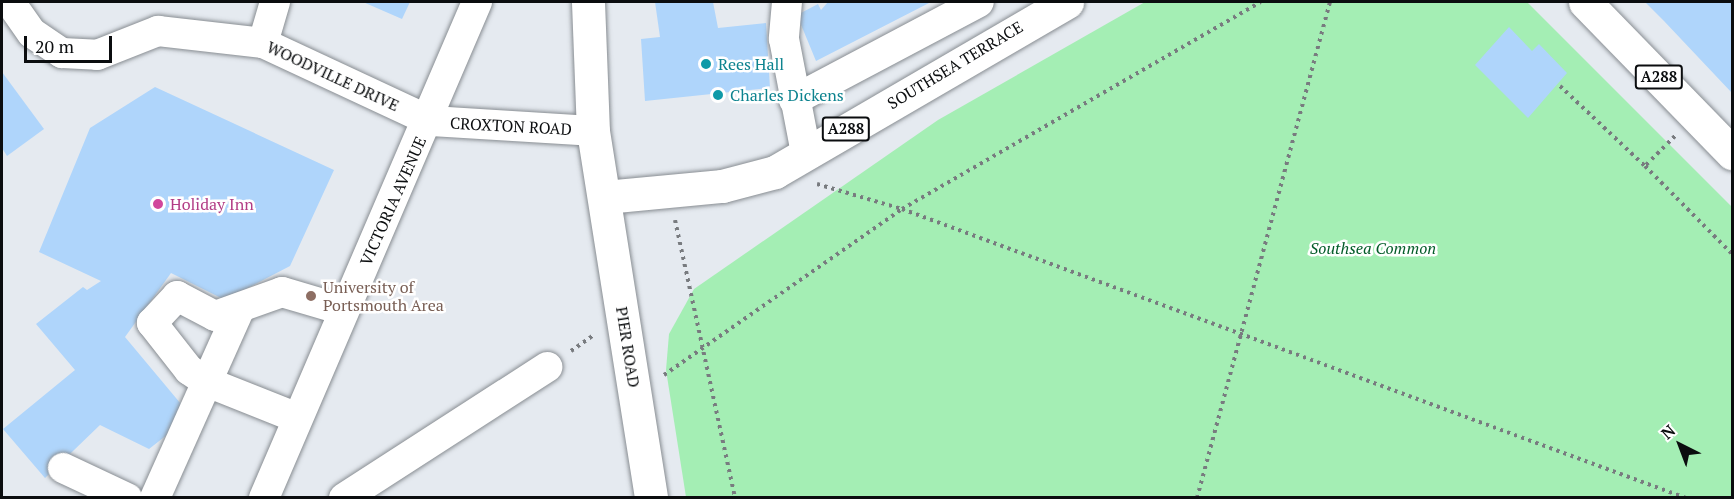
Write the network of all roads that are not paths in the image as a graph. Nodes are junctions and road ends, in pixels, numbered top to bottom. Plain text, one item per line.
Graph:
1 (10, 2) edge
2 (275, 2) edge
3 (477, 2) edge
4 (588, 2) edge
5 (787, 2) edge
6 (979, 2) edge
7 (1067, 2) edge
8 (1585, 2) edge
9 (263, 43) junction
10 (794, 100) junction
11 (429, 121) junction
12 (593, 131) junction
13 (806, 153) junction
14 (1732, 153) edge
15 (605, 197) junction
16 (240, 308) junction
17 (343, 310) junction
18 (547, 367) road end
19 (207, 381) junction
20 (295, 417) junction
21 (63, 468) dead end
22 (127, 498) edge
23 (155, 498) edge
24 (264, 498) edge
25 (344, 498) edge
26 (651, 498) edge

1 - 9 street, WOODVILLE DRIVE
2 - 9 street
3 - 11 street, VICTORIA AVENUE
4 - 12 main road, PIER ROAD
5 - 10 street
6 - 10 street
7 - 13 main road, SOUTHSEA TERRACE / A288
8 - 14 main road, A288
9 - 11 street, WOODVILLE DRIVE
10 - 13 street
11 - 12 street, CROXTON ROAD
11 - 17 street, VICTORIA AVENUE
12 - 15 main road, PIER ROAD
13 - 15 main road, SOUTHSEA TERRACE / A288
15 - 26 main road, PIER ROAD
16 - 17 street
16 - 19 street
16 - 19 street
17 - 20 street, VICTORIA AVENUE
18 - 25 street
19 - 20 street
19 - 23 street
20 - 24 street, VICTORIA AVENUE
21 - 22 street

